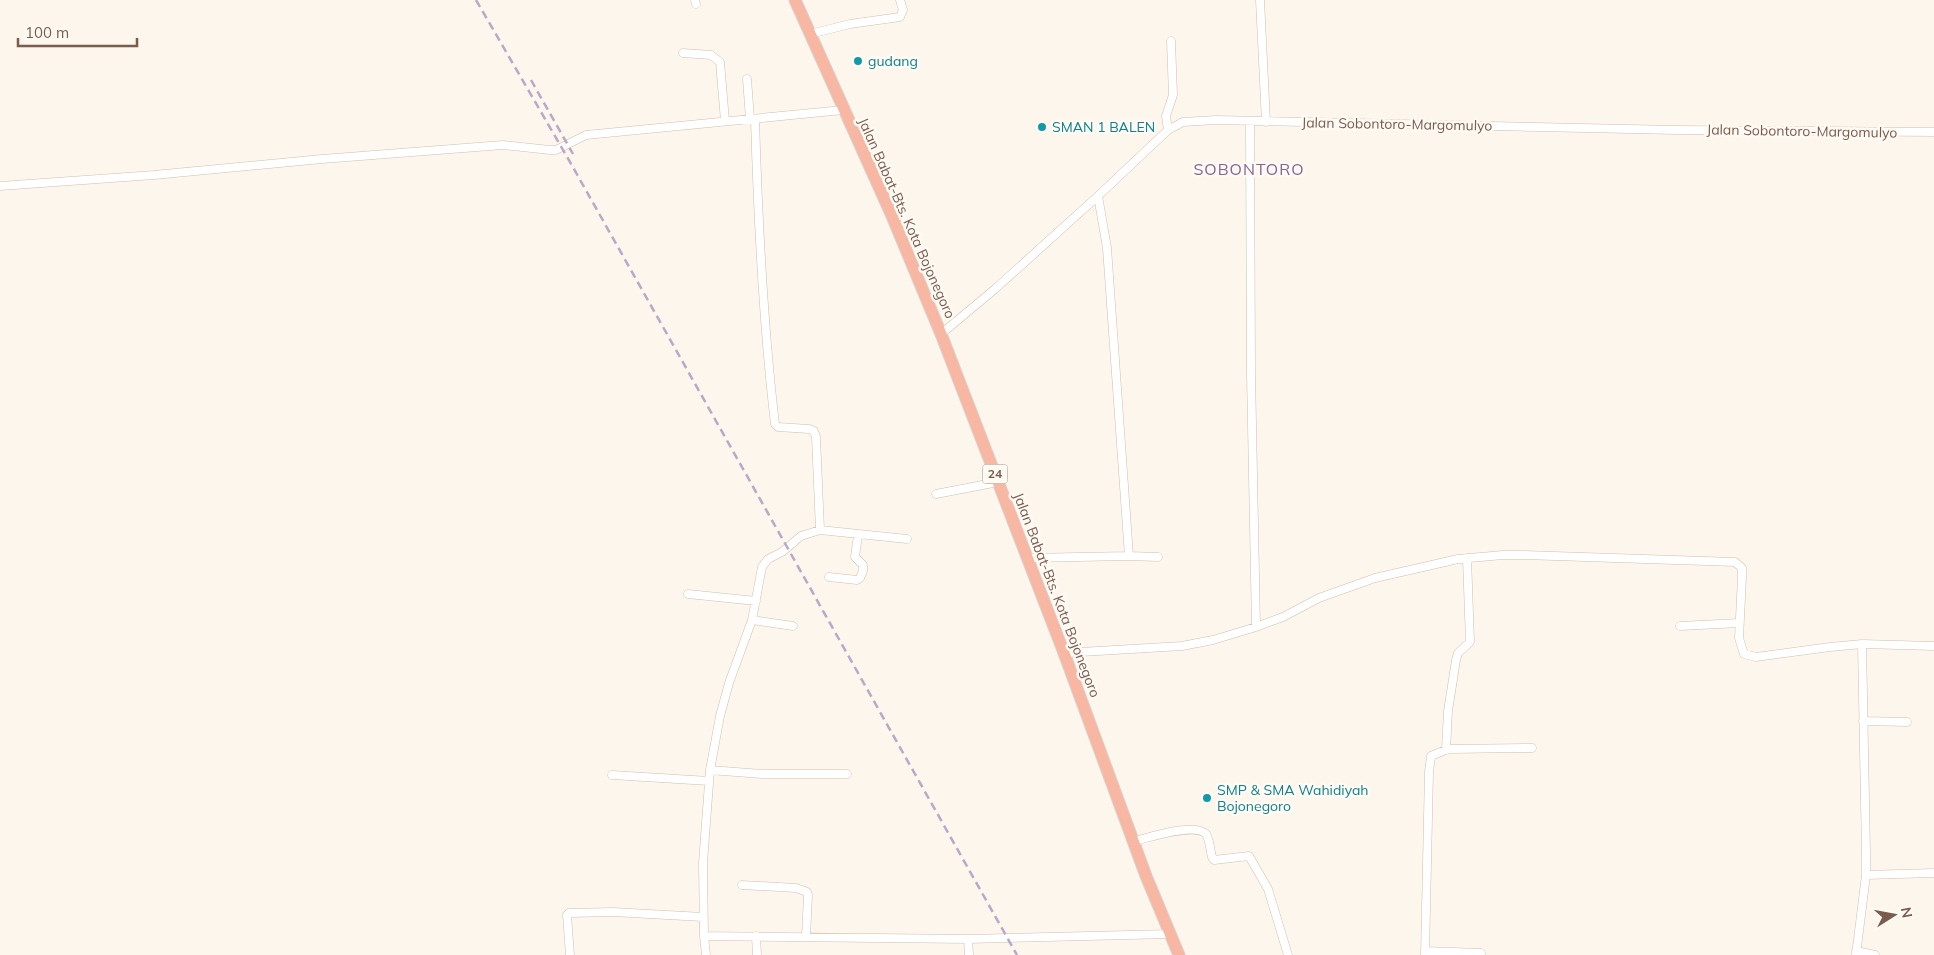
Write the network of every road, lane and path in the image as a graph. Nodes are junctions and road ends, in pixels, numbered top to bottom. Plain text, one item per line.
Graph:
1 (795, 0) edge
2 (900, 0) edge
3 (1260, 0) edge
4 (810, 34) junction
5 (1171, 42) dead end
6 (683, 53) dead end
7 (747, 79) dead end
8 (843, 110) junction
9 (753, 119) junction
10 (725, 121) junction
11 (1250, 121) junction
12 (1266, 122) junction
13 (1168, 130) junction
14 (1934, 132) edge
15 (0, 186) edge
16 (1098, 196) junction
17 (941, 334) junction
18 (998, 482) junction
19 (936, 494) dead end
20 (820, 530) junction
21 (858, 535) junction
22 (907, 540) dead end
23 (1129, 556) junction
24 (1027, 558) junction
25 (1158, 558) dead end
26 (1467, 558) junction
27 (829, 577) dead end
28 (688, 594) dead end
29 (756, 601) junction
30 (752, 620) junction
31 (1739, 623) junction
32 (793, 626) dead end
33 (1680, 626) dead end
34 (1256, 627) junction
35 (1862, 644) junction
36 (1934, 646) edge
37 (1064, 654) junction
38 (1863, 721) junction
39 (1907, 722) dead end
40 (1532, 748) dead end
41 (1446, 750) junction
42 (710, 770) junction
43 (847, 774) dead end
44 (612, 775) dead end
45 (709, 781) junction
46 (1134, 841) junction
47 (1934, 873) edge
48 (1866, 875) junction
49 (742, 885) dead end
50 (703, 917) junction
51 (1170, 934) junction
52 (704, 936) junction
53 (756, 936) junction
54 (806, 937) junction
55 (968, 939) junction
56 (1425, 953) edge
57 (1481, 953) dead end
58 (1856, 953) edge
59 (570, 955) edge
60 (706, 955) edge
61 (757, 955) edge
62 (968, 955) edge
63 (1179, 955) edge
64 (1288, 955) edge
65 (1875, 955) edge

1 - 4 highway, Jalan Babat-Bts. Kota Bojonegoro / 24
2 - 4 street
3 - 12 street
4 - 8 highway, Jalan Babat-Bts. Kota Bojonegoro / 24
5 - 13 street
6 - 10 street
7 - 9 street
8 - 9 street
8 - 17 highway, Jalan Babat-Bts. Kota Bojonegoro / 24
9 - 10 street
9 - 20 street
10 - 15 street
11 - 12 street, Jalan Sobontoro-Margomulyo
11 - 13 street, Jalan Sobontoro-Margomulyo
11 - 34 street
12 - 14 street, Jalan Sobontoro-Margomulyo
13 - 16 street, Jalan Sobontoro-Margomulyo
16 - 17 street, Jalan Sobontoro-Margomulyo
16 - 23 street
17 - 18 highway, Jalan Babat-Bts. Kota Bojonegoro / 24
18 - 19 street
18 - 24 highway, Jalan Babat-Bts. Kota Bojonegoro / 24
20 - 21 street
20 - 29 street
21 - 22 street
21 - 27 street
23 - 24 street
23 - 25 street
24 - 37 highway, Jalan Babat-Bts. Kota Bojonegoro / 24
26 - 31 street
26 - 34 street
26 - 41 street
28 - 29 street
29 - 30 street
30 - 32 street
30 - 42 street
31 - 33 street
31 - 35 street
34 - 37 street
35 - 36 street
35 - 38 street
37 - 46 highway, Jalan Babat-Bts. Kota Bojonegoro / 24
38 - 39 street
38 - 48 street
40 - 41 street
41 - 56 street
42 - 43 street
42 - 45 street
44 - 45 street
45 - 50 street
46 - 51 highway, Jalan Babat-Bts. Kota Bojonegoro / 24
46 - 64 street
47 - 48 street
48 - 58 street
49 - 54 street
50 - 52 street
50 - 59 street
51 - 55 street
51 - 63 highway, Jalan Babat-Bts. Kota Bojonegoro / 24
52 - 53 street
52 - 60 street
53 - 54 street
53 - 61 street
54 - 55 street
55 - 62 street
56 - 57 street
58 - 65 street

